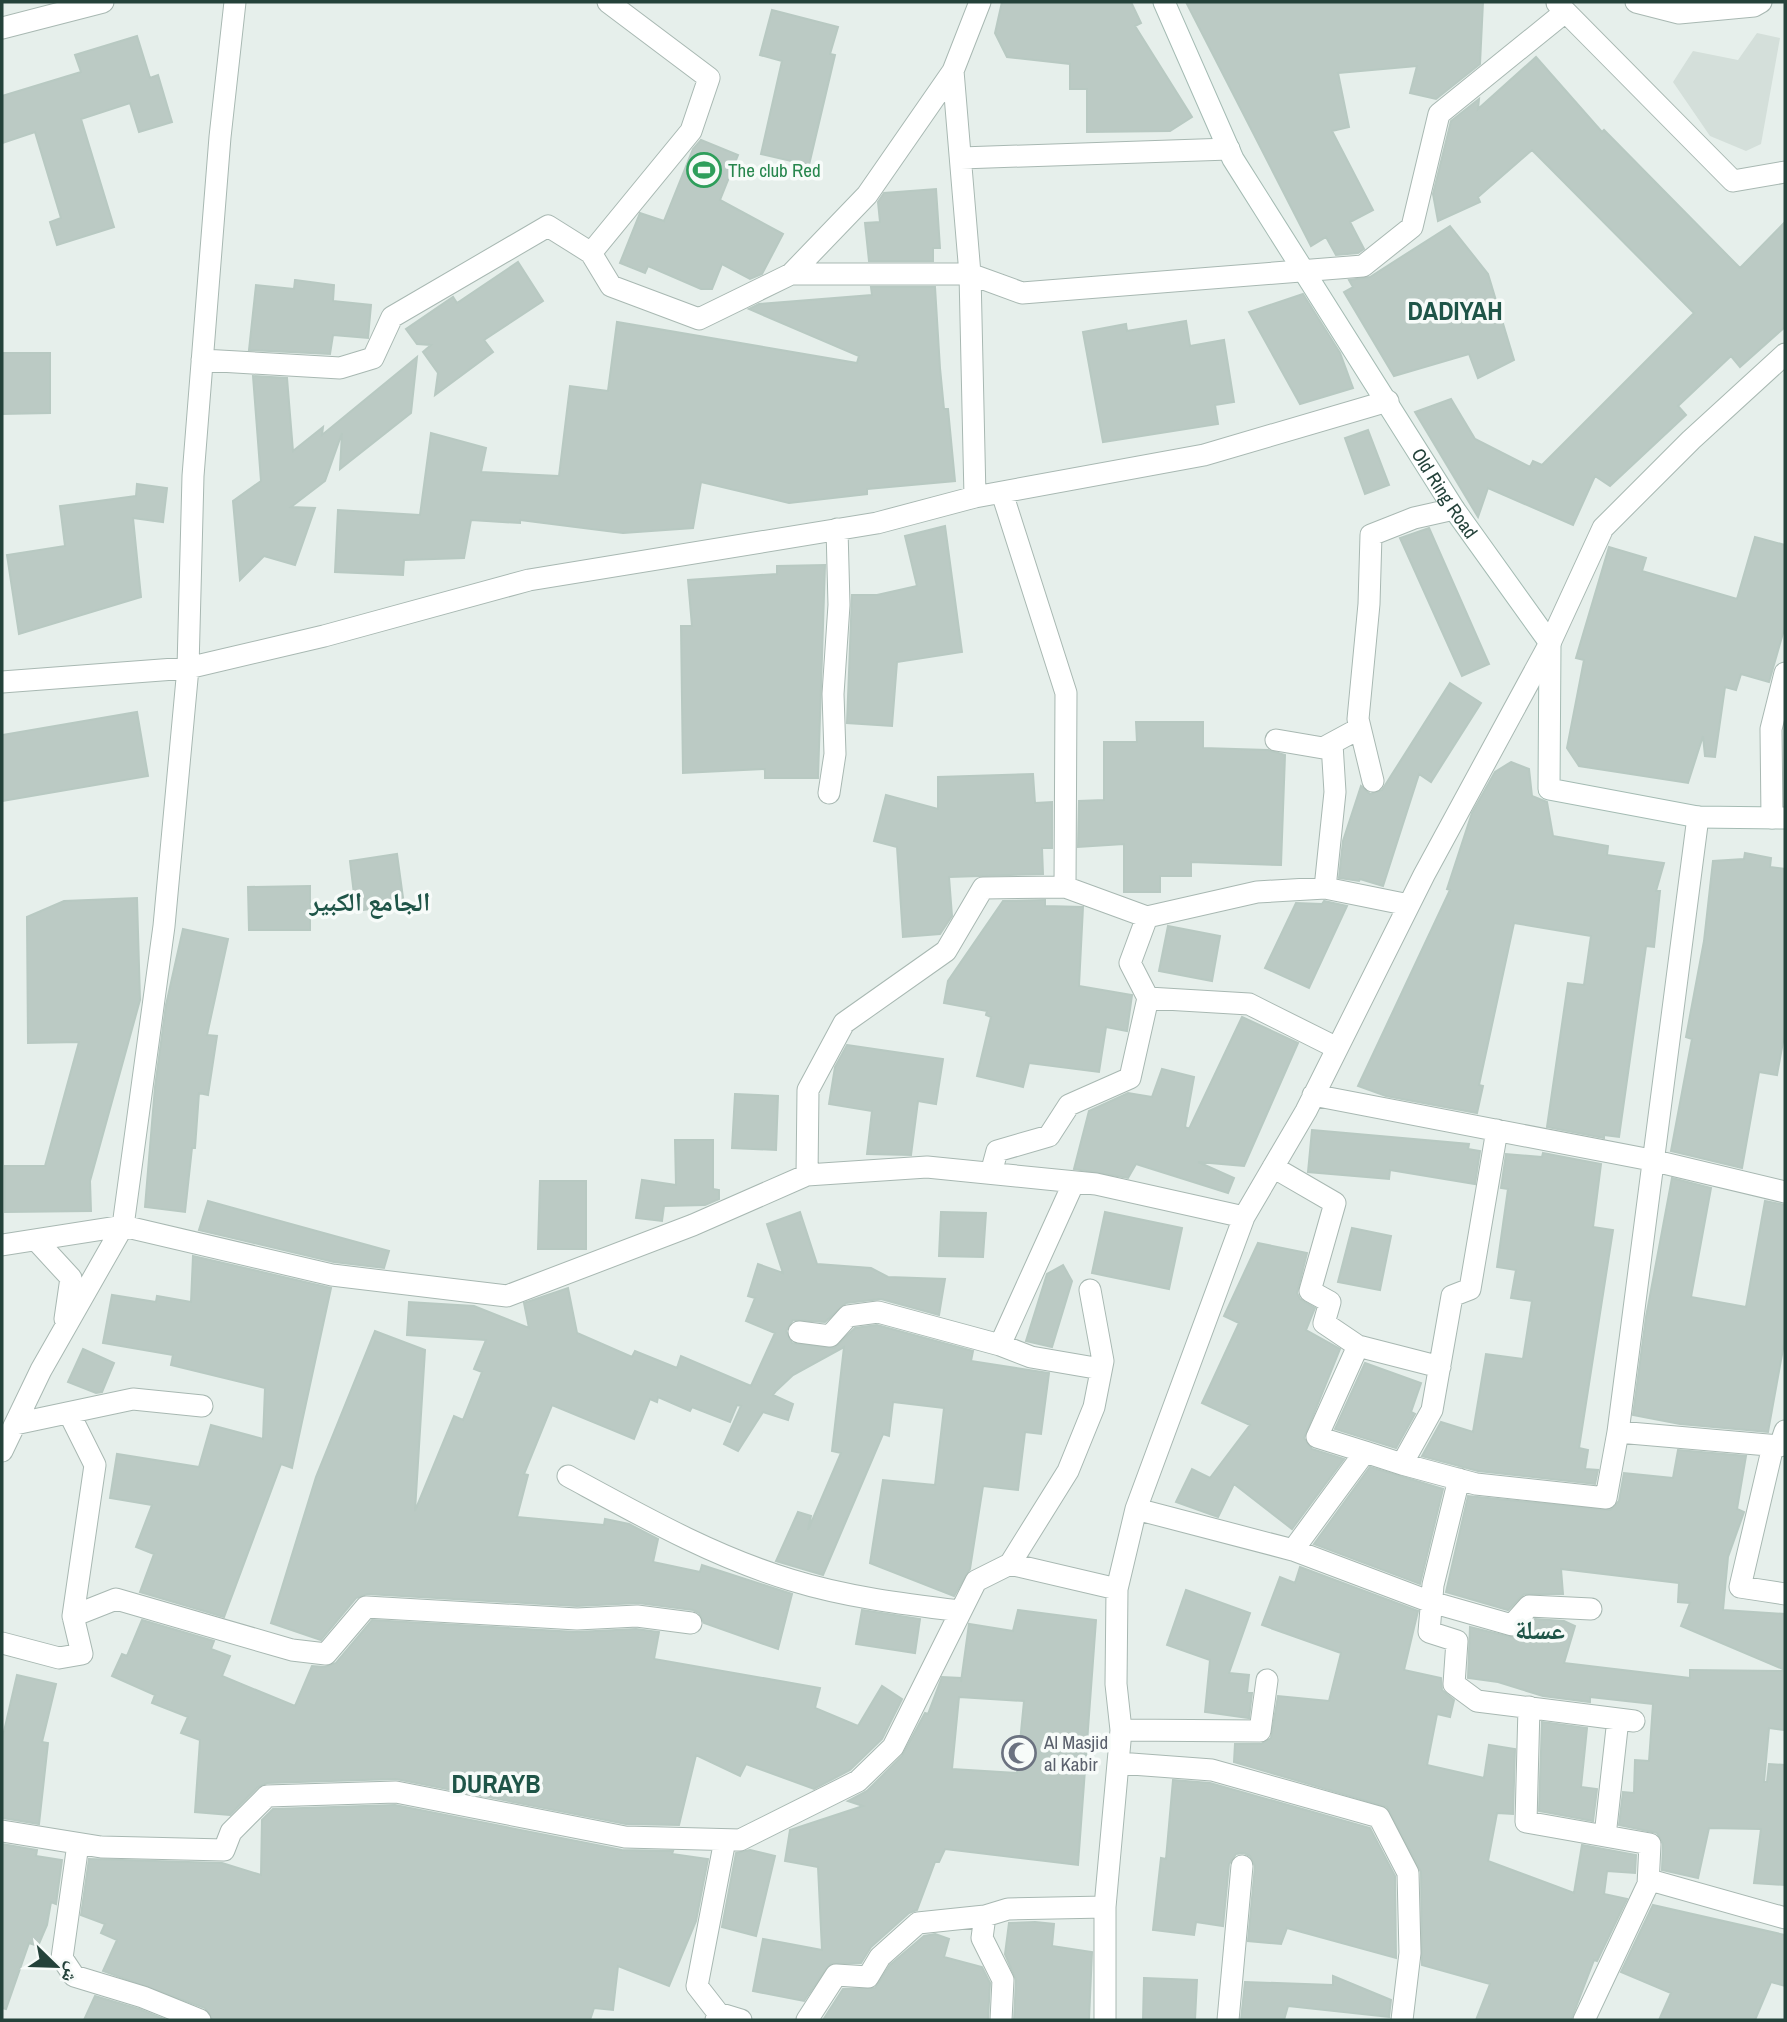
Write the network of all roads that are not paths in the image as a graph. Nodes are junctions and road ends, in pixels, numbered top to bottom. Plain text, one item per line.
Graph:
1 (103, 2) edge
2 (235, 2) edge
3 (608, 2) edge
4 (980, 2) edge
5 (1164, 2) edge
6 (1636, 2) edge
7 (1761, 2) edge
8 (1560, 7) edge
9 (2, 28) edge
10 (953, 71) junction
11 (1228, 149) junction
12 (961, 158) junction
13 (1785, 172) edge
14 (591, 253) junction
15 (1305, 270) junction
16 (791, 274) junction
17 (970, 274) junction
18 (1785, 354) edge
19 (202, 360) junction
20 (1388, 401) junction
21 (1002, 493) junction
22 (975, 497) junction
23 (1454, 509) junction
24 (837, 530) junction
25 (1550, 643) junction
26 (188, 668) junction
27 (1785, 673) edge
28 (2, 682) edge
29 (1360, 728) junction
30 (1276, 740) dead end
31 (1332, 744) junction
32 (1373, 781) dead end
33 (829, 793) dead end
34 (1698, 817) junction
35 (1779, 818) edge
36 (1065, 887) junction
37 (1325, 888) junction
38 (1409, 905) junction
39 (1147, 917) junction
40 (1147, 998) junction
41 (1337, 1048) junction
42 (1313, 1095) junction
43 (1497, 1130) junction
44 (1651, 1160) junction
45 (1273, 1167) junction
46 (991, 1174) junction
47 (807, 1175) junction
48 (1074, 1182) junction
49 (1785, 1192) edge
50 (1244, 1217) junction
51 (123, 1226) junction
52 (36, 1240) junction
53 (2, 1245) edge
54 (1090, 1290) dead end
55 (799, 1332) dead end
56 (62, 1333) junction
57 (1000, 1345) junction
58 (1358, 1346) junction
59 (1440, 1367) junction
60 (1101, 1370) junction
61 (202, 1406) dead end
62 (69, 1413) junction
63 (15, 1424) junction
64 (1618, 1432) junction
65 (1779, 1438) edge
66 (2, 1451) edge
67 (1365, 1452) junction
68 (1402, 1464) junction
69 (568, 1476) dead end
70 (1459, 1479) junction
71 (1136, 1509) junction
72 (1293, 1550) junction
73 (1010, 1564) junction
74 (1117, 1589) junction
75 (1785, 1594) edge
76 (1431, 1602) junction
77 (1591, 1609) dead end
78 (960, 1611) junction
79 (73, 1616) junction
80 (691, 1623) dead end
81 (2, 1643) edge
82 (1267, 1680) dead end
83 (1529, 1707) junction
84 (1121, 1730) junction
85 (1118, 1763) junction
86 (2, 1831) edge
87 (1605, 1836) junction
88 (725, 1840) junction
89 (78, 1844) junction
90 (1242, 1866) dead end
91 (1648, 1885) junction
92 (1105, 1907) junction
93 (1779, 1911) edge
94 (985, 1916) junction
95 (717, 2017) edge
96 (200, 2020) edge
97 (741, 2020) edge
98 (807, 2020) edge
99 (1001, 2020) edge
100 (1105, 2020) edge
101 (1228, 2020) edge
102 (1402, 2020) edge
103 (1584, 2020) edge

1 - 9 street
2 - 19 street
3 - 14 street
4 - 10 street
5 - 11 street, Old Ring Road
6 - 7 street
8 - 13 street
8 - 15 street
10 - 12 street
10 - 16 street
11 - 12 street
11 - 15 street, Old Ring Road
12 - 17 street
14 - 16 street
14 - 19 street
15 - 17 street
15 - 20 street, Old Ring Road
16 - 17 street
17 - 22 street
18 - 25 street
19 - 26 street
20 - 21 street
20 - 23 street, Old Ring Road
21 - 22 street
21 - 36 street
22 - 24 street
23 - 25 street, Old Ring Road
23 - 29 street
24 - 26 street
24 - 33 street
25 - 34 street
25 - 38 street
26 - 28 street
26 - 51 street
27 - 35 street
29 - 31 street
29 - 32 street
30 - 31 street
31 - 37 street
34 - 35 street
34 - 44 street
36 - 39 street
36 - 47 street
37 - 38 street
37 - 39 street
38 - 41 street
39 - 40 street
40 - 41 street
40 - 46 street
41 - 42 street
42 - 43 street
42 - 45 street
43 - 44 street
43 - 59 street
44 - 49 street
44 - 64 street
45 - 50 street
45 - 58 street
46 - 47 street
46 - 48 street
47 - 51 street
48 - 50 street
48 - 57 street
50 - 71 street
51 - 52 street
51 - 56 street
52 - 53 street
52 - 56 street
54 - 60 street
55 - 57 street
56 - 63 street
57 - 60 street
58 - 59 street
58 - 67 street
59 - 68 street
60 - 73 street
61 - 62 street
62 - 63 street
62 - 79 street
63 - 66 street
64 - 65 street
64 - 70 street
65 - 75 street
67 - 68 street
67 - 72 street
68 - 70 street
69 - 78 street
70 - 76 street
71 - 72 street
71 - 74 street
72 - 76 street
73 - 74 street
73 - 78 street
74 - 84 street
76 - 77 street
76 - 83 street
78 - 88 street
79 - 80 street
79 - 81 street
82 - 84 street
83 - 87 street
83 - 87 street
84 - 85 street
85 - 92 street
85 - 102 street
86 - 89 street
87 - 91 street
88 - 89 street
88 - 95 street
89 - 96 street
90 - 101 street
91 - 93 street
91 - 103 street
92 - 94 street
92 - 100 street
94 - 98 street
94 - 99 street
95 - 97 street

